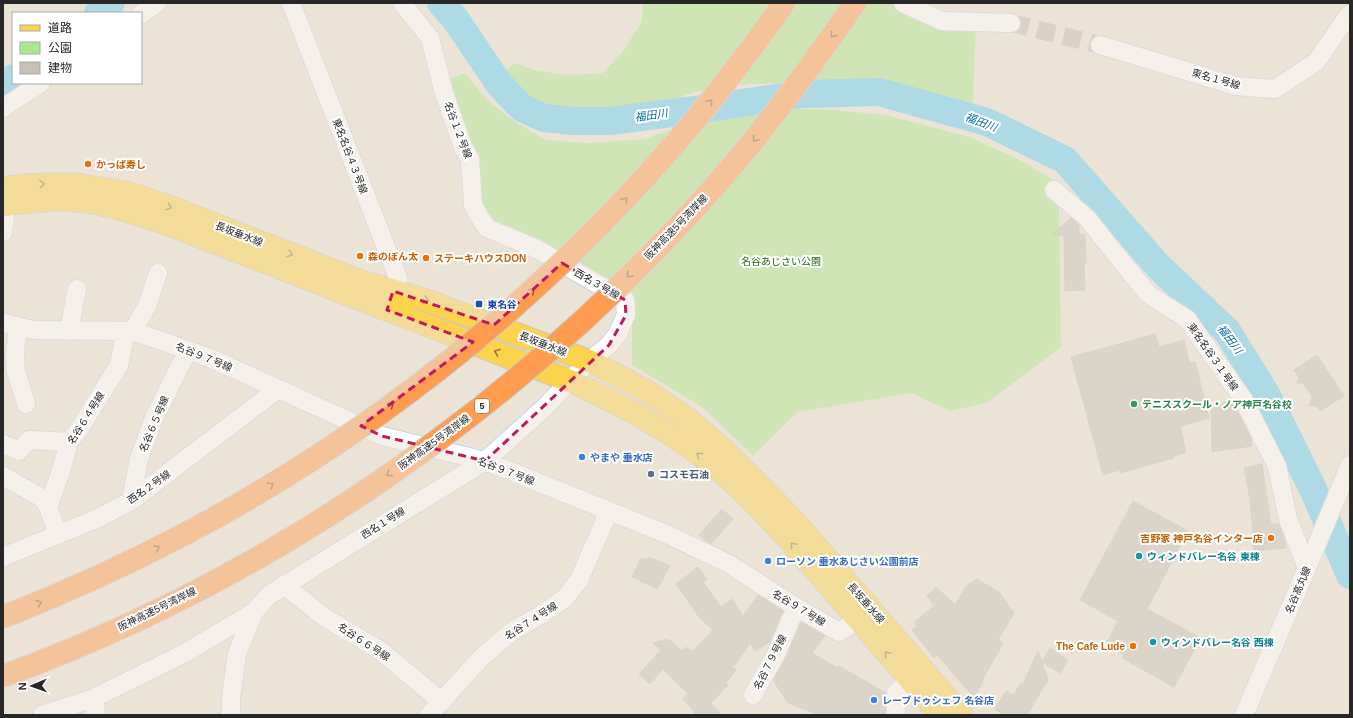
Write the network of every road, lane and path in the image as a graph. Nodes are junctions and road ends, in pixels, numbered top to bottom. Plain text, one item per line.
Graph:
1 (157, 3) edge
2 (291, 3) edge
3 (402, 3) edge
4 (784, 3) edge
5 (855, 3) edge
6 (903, 3) edge
7 (142, 13) edge
8 (1350, 14) edge
9 (1011, 23) tunnel mouth
10 (1100, 45) tunnel mouth
11 (39, 84) edge
12 (3, 108) edge
13 (1054, 190) dead end
14 (3, 199) edge
15 (3, 232) edge
16 (524, 243) joint
17 (158, 273) dead end
18 (77, 288) dead end
19 (390, 300) junction
20 (10, 325) edge
21 (69, 331) junction
22 (129, 331) junction
23 (188, 350) junction
24 (589, 361) junction
25 (570, 380) junction
26 (278, 389) junction
27 (26, 404) dead end
28 (69, 442) junction
29 (3, 444) edge
30 (485, 461) junction
31 (1350, 465) edge
32 (3, 476) edge
33 (131, 501) junction
34 (48, 507) junction
35 (609, 511) junction
36 (58, 535) junction
37 (3, 557) edge
38 (1307, 568) junction
39 (284, 585) junction
40 (796, 607) junction
41 (254, 612) junction
42 (865, 615) junction
43 (3, 617) edge
44 (3, 676) edge
45 (910, 679) junction
46 (753, 695) dead end
47 (442, 702) junction
48 (95, 707) edge
49 (42, 715) edge
50 (231, 715) edge
51 (429, 715) edge
52 (896, 715) edge
53 (940, 715) edge
54 (962, 715) edge
55 (1244, 715) edge

1 - 7 street
2 - 19 street, 東名名谷４３号線
3 - 16 street, 名谷１２号線
43 -> 4 highway, bridge
5 -> 44 highway, 阪神高速5号湾岸線 / 5, bridge
6 - 9 street
8 - 10 street, 東名１号線
11 - 12 street
13 - 38 street, 東名名谷３１号線
14 - 15 street
14 - 19 main road, 長坂垂水線
16 - 24 street, 西名３号線
17 - 22 street, 名谷６４号線
18 - 21 street
19 -> 24 main road, 長坂垂水線
25 -> 19 main road, 長坂垂水線
20 - 21 street, 名谷９７号線
20 - 27 street
21 - 22 street, 名谷９７号線
22 - 23 street, 名谷９７号線
22 - 28 street, 名谷６４号線
23 - 26 street, 名谷９７号線
23 - 33 street, 名谷６５号線
24 - 25 street, 西名１号線
24 - 42 main road, 長坂垂水線
25 - 30 street, 西名１号線
42 -> 25 main road, 長坂垂水線
26 - 30 street, 名谷９７号線
26 - 33 street, 西名２号線
28 - 29 street
28 - 34 street, 名谷６４号線
30 - 35 street, 名谷９７号線
30 - 39 street, 西名１号線
31 - 38 street, 名谷高丸線
32 - 34 street
33 - 36 street, 西名２号線
34 - 36 street
35 - 40 street, 名谷９７号線
35 - 47 street, 名谷７４号線
36 - 37 street, 西名２号線
38 - 55 street, 名谷高丸線
39 - 41 street, 西名１号線
39 - 47 street, 名谷６６号線
40 - 42 street, 名谷９７号線
40 - 46 street, 名谷７９号線
41 - 48 street
41 - 50 street, 西名１号線
45 -> 42 main road, 長坂垂水線
42 - 54 main road, 長坂垂水線
45 - 52 street
45 - 53 main road, 長坂垂水線
47 - 51 street, 名谷７４号線
48 - 49 street

